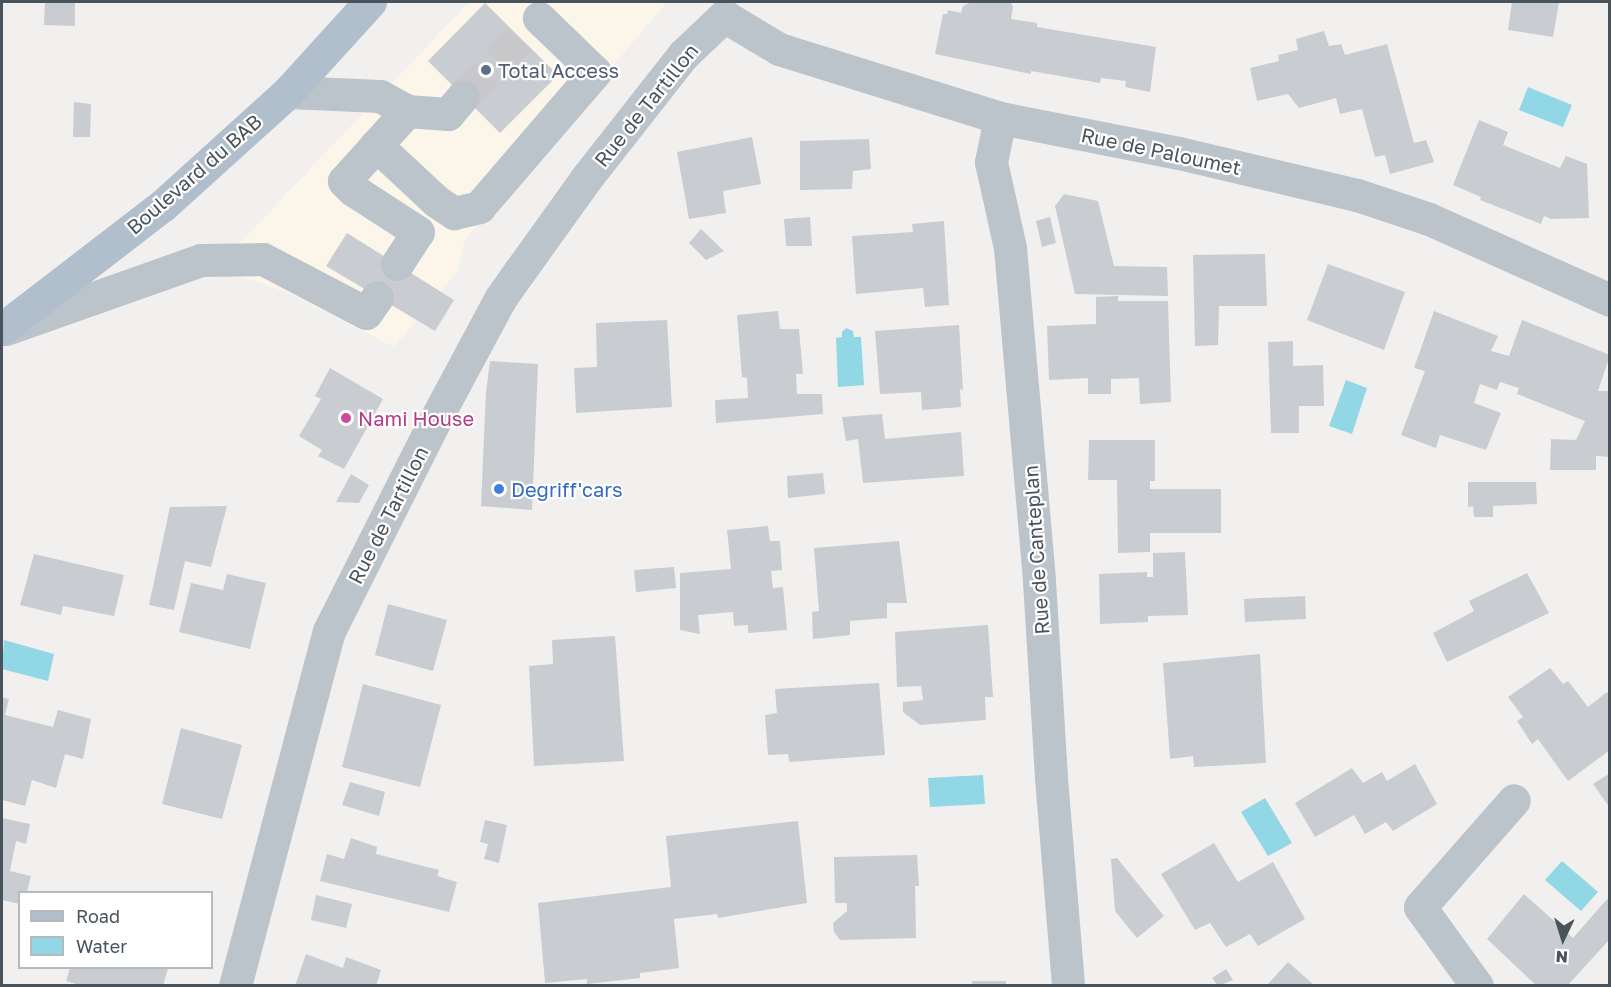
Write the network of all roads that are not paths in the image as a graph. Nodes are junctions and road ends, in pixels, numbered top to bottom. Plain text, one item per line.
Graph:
1 (370, 2) edge
2 (726, 9) edge
3 (529, 19) edge
4 (288, 92) junction
5 (463, 96) tunnel mouth
6 (407, 111) junction
7 (1000, 118) junction
8 (376, 146) junction
9 (397, 264) dead end
10 (377, 297) dead end
11 (1610, 300) edge
12 (2, 330) edge
13 (1514, 800) dead end
14 (235, 986) edge
15 (1068, 986) edge
16 (1477, 986) edge

1 - 4 main road, Boulevard du BAB
2 - 7 street, Rue de Paloumet
2 - 14 street, Rue de Tartillon
3 - 8 street
4 - 6 street
4 - 12 main road, Boulevard du BAB
5 - 6 street
6 - 8 street
7 - 11 street, Rue de Paloumet
7 - 15 street, Rue de Canteplan
8 - 9 street
10 - 12 street
13 - 16 street

